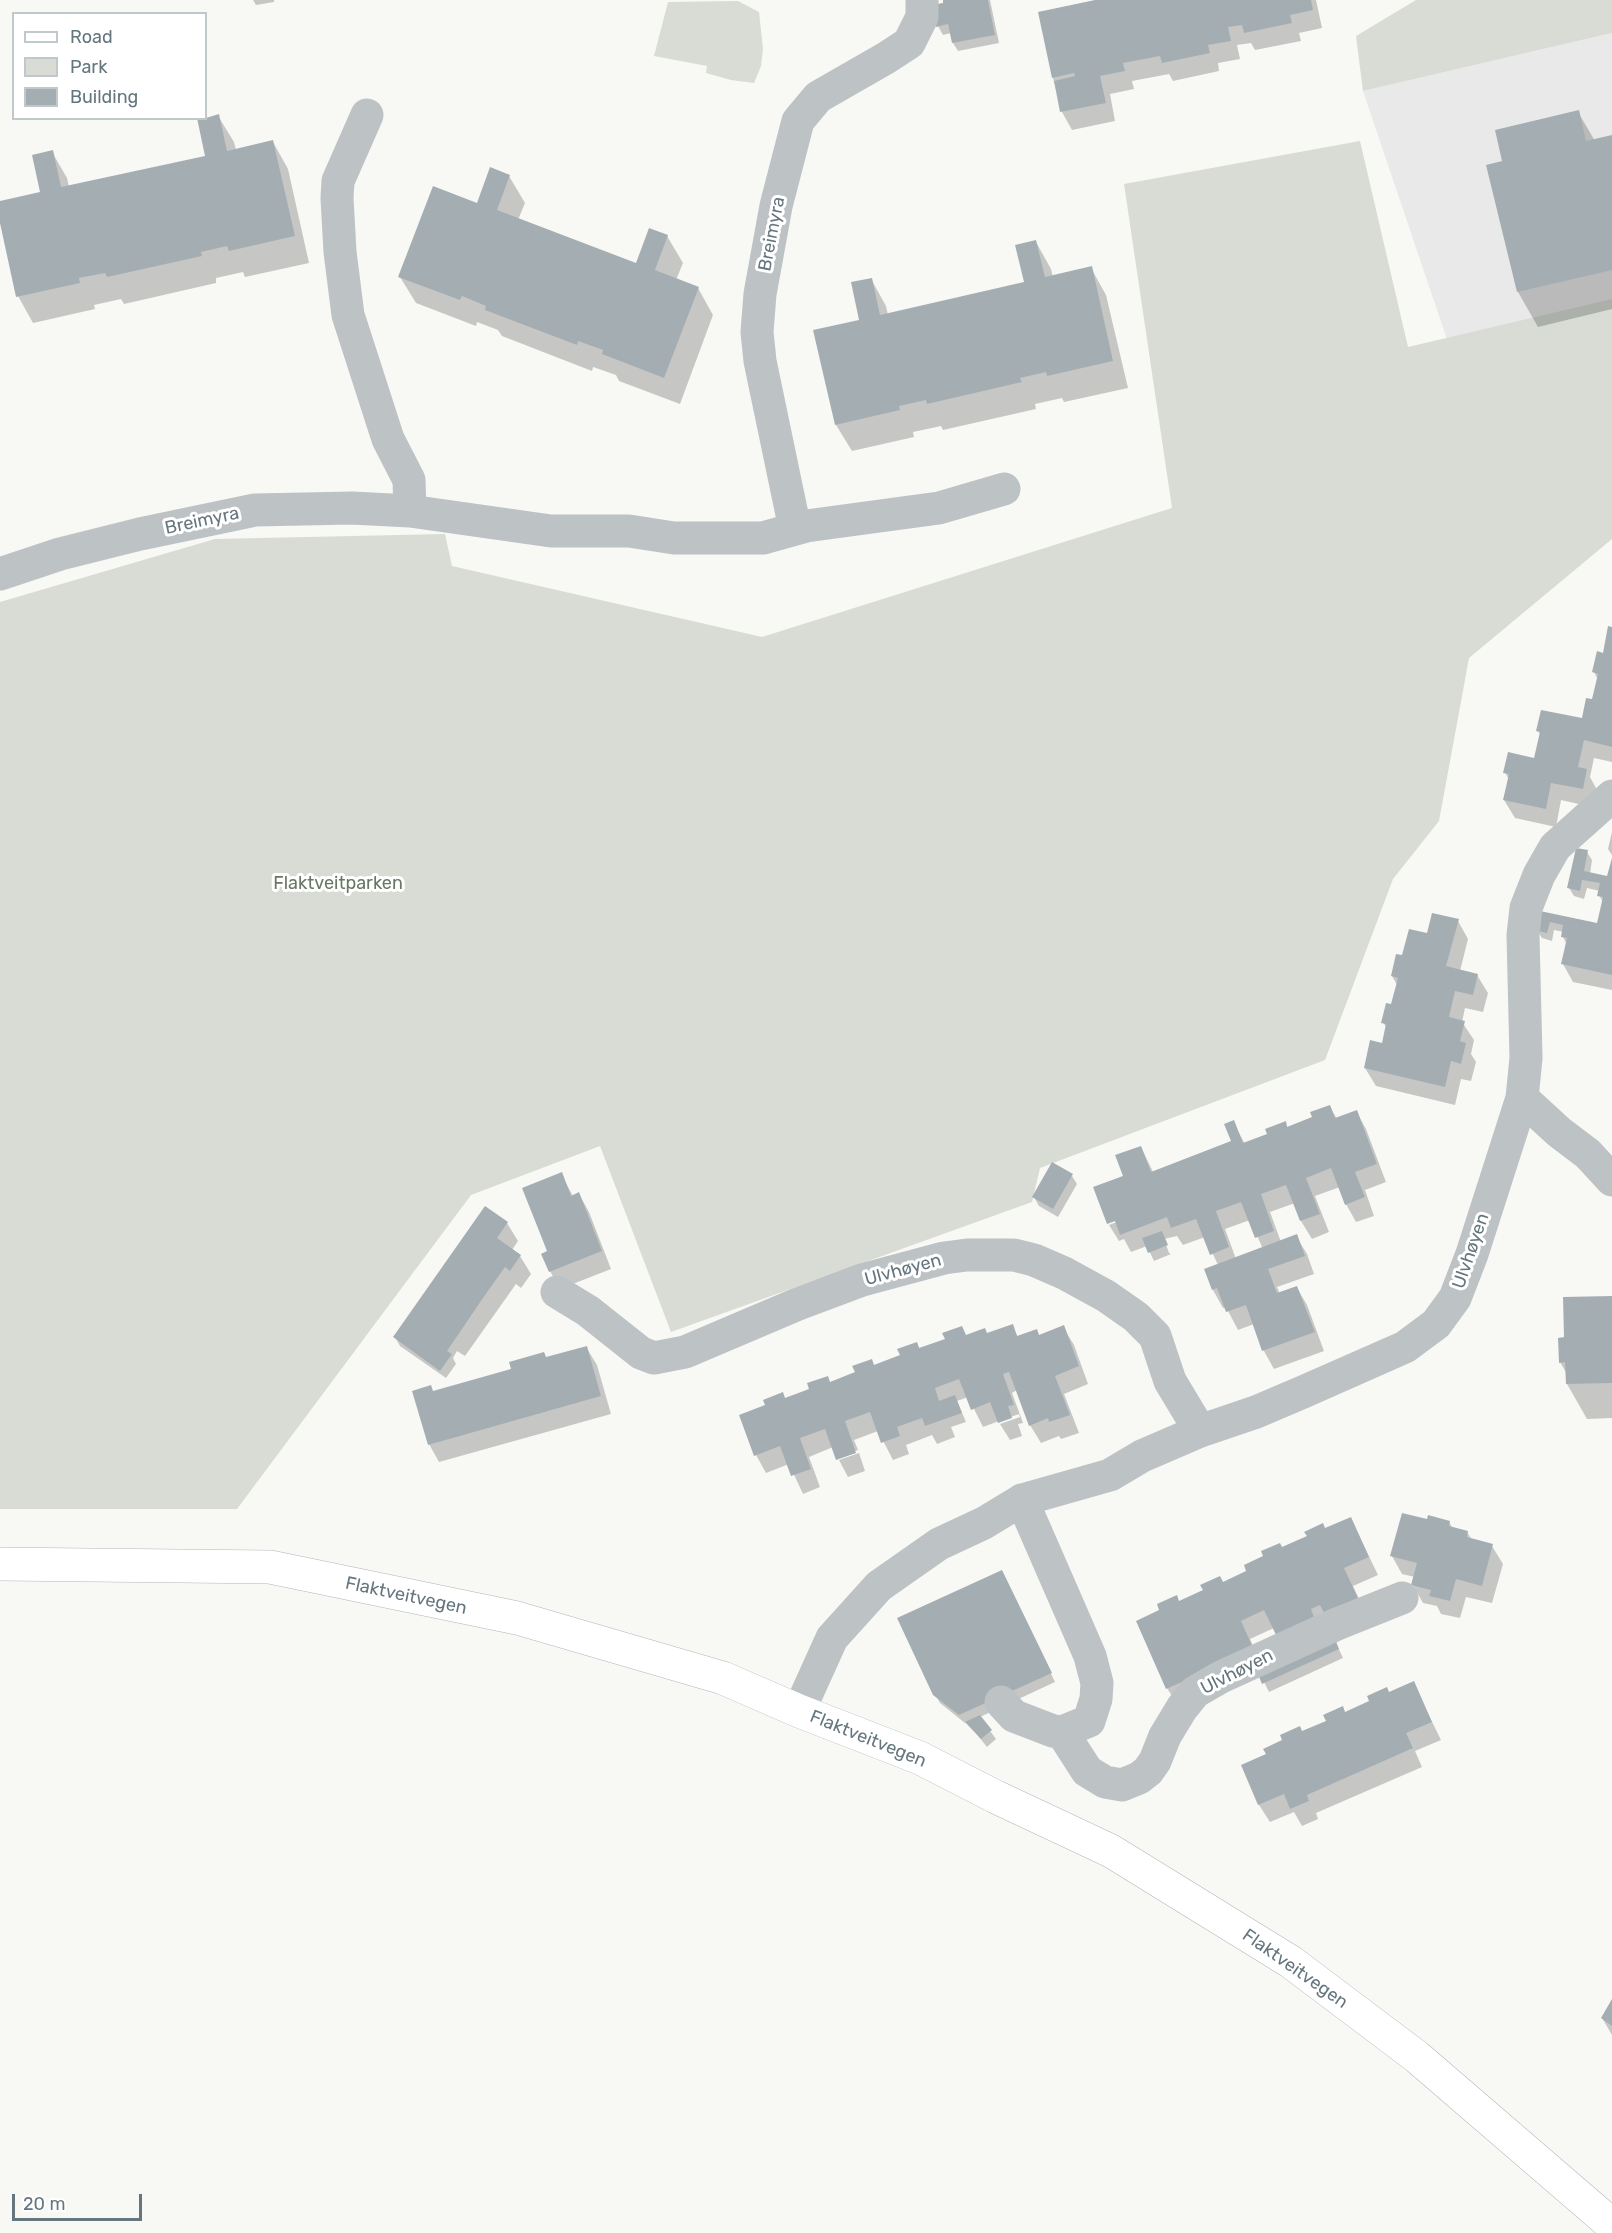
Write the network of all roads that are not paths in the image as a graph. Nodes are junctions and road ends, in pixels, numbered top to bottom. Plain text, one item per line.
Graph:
1 (922, 0) edge
2 (367, 115) dead end
3 (1005, 489) dead end
4 (410, 511) junction
5 (793, 529) junction
6 (0, 574) edge
7 (1612, 796) edge
8 (1522, 1098) junction
9 (1612, 1180) edge
10 (558, 1292) dead end
11 (1200, 1431) junction
12 (1022, 1500) junction
13 (0, 1564) edge
14 (1402, 1598) dead end
15 (1001, 1702) dead end
16 (799, 1711) junction
17 (1062, 1732) junction
18 (1612, 2226) edge

1 - 5 street, Breimyra
2 - 4 street
3 - 5 street, Breimyra
4 - 5 street, Breimyra
4 - 6 street, Breimyra
7 - 8 street, Ulvhøyen
8 - 9 street
8 - 11 street, Ulvhøyen
10 - 11 street, Ulvhøyen
11 - 12 street, Ulvhøyen
12 - 16 street, Ulvhøyen
12 - 17 street
13 - 16 main road, Flaktveitvegen
14 - 17 street, Ulvhøyen
15 - 17 street
16 - 18 main road, Flaktveitvegen

